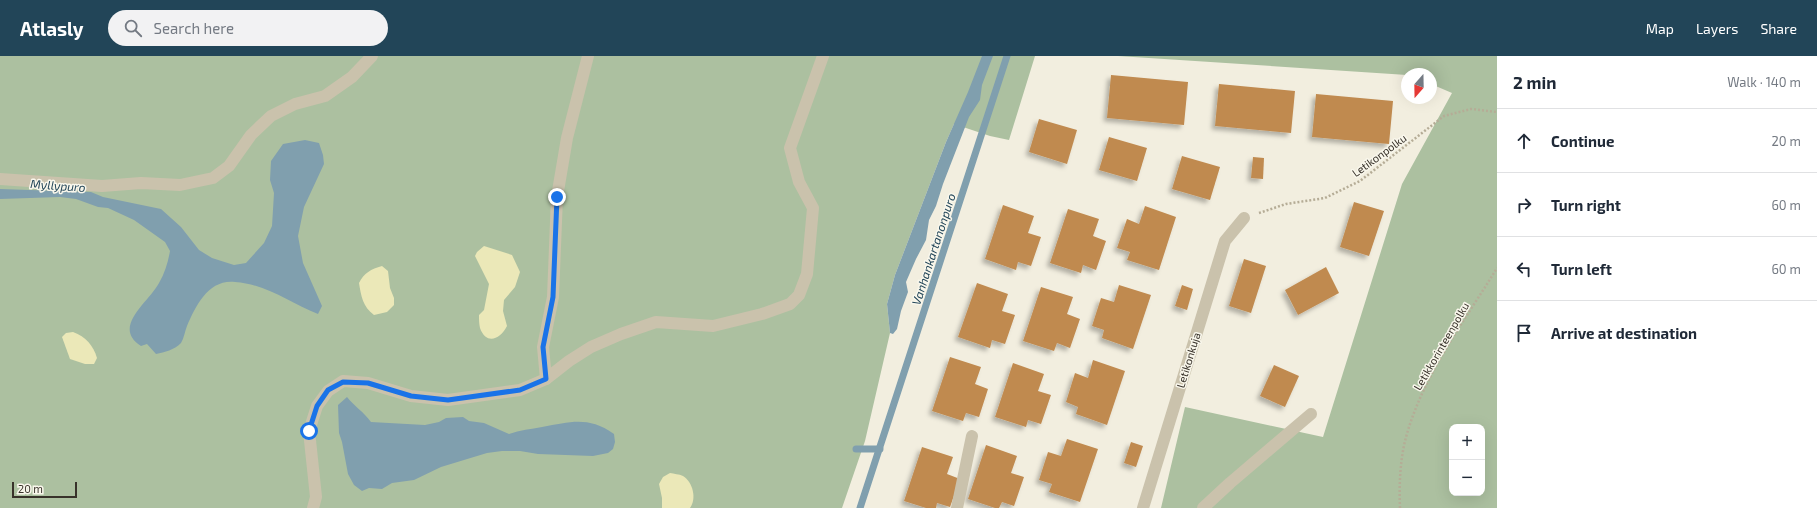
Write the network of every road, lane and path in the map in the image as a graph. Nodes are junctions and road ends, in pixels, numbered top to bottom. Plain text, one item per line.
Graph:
1 (372, 56) edge
2 (588, 56) edge
3 (823, 56) edge
4 (1497, 112) edge
5 (0, 179) edge
6 (1244, 218) joint
7 (1497, 268) edge
8 (546, 379) junction
9 (1311, 414) dead end
10 (972, 436) dead end
11 (313, 508) edge
12 (957, 508) edge
13 (1143, 508) edge
14 (1203, 508) edge
15 (1400, 508) edge

1 - 5 street
2 - 8 street
3 - 8 street
4 - 6 path, Letikonpolku
6 - 13 street, Letikonkuja
7 - 15 path, Letikkorinteenpolku
8 - 11 street
9 - 14 street
10 - 12 street

